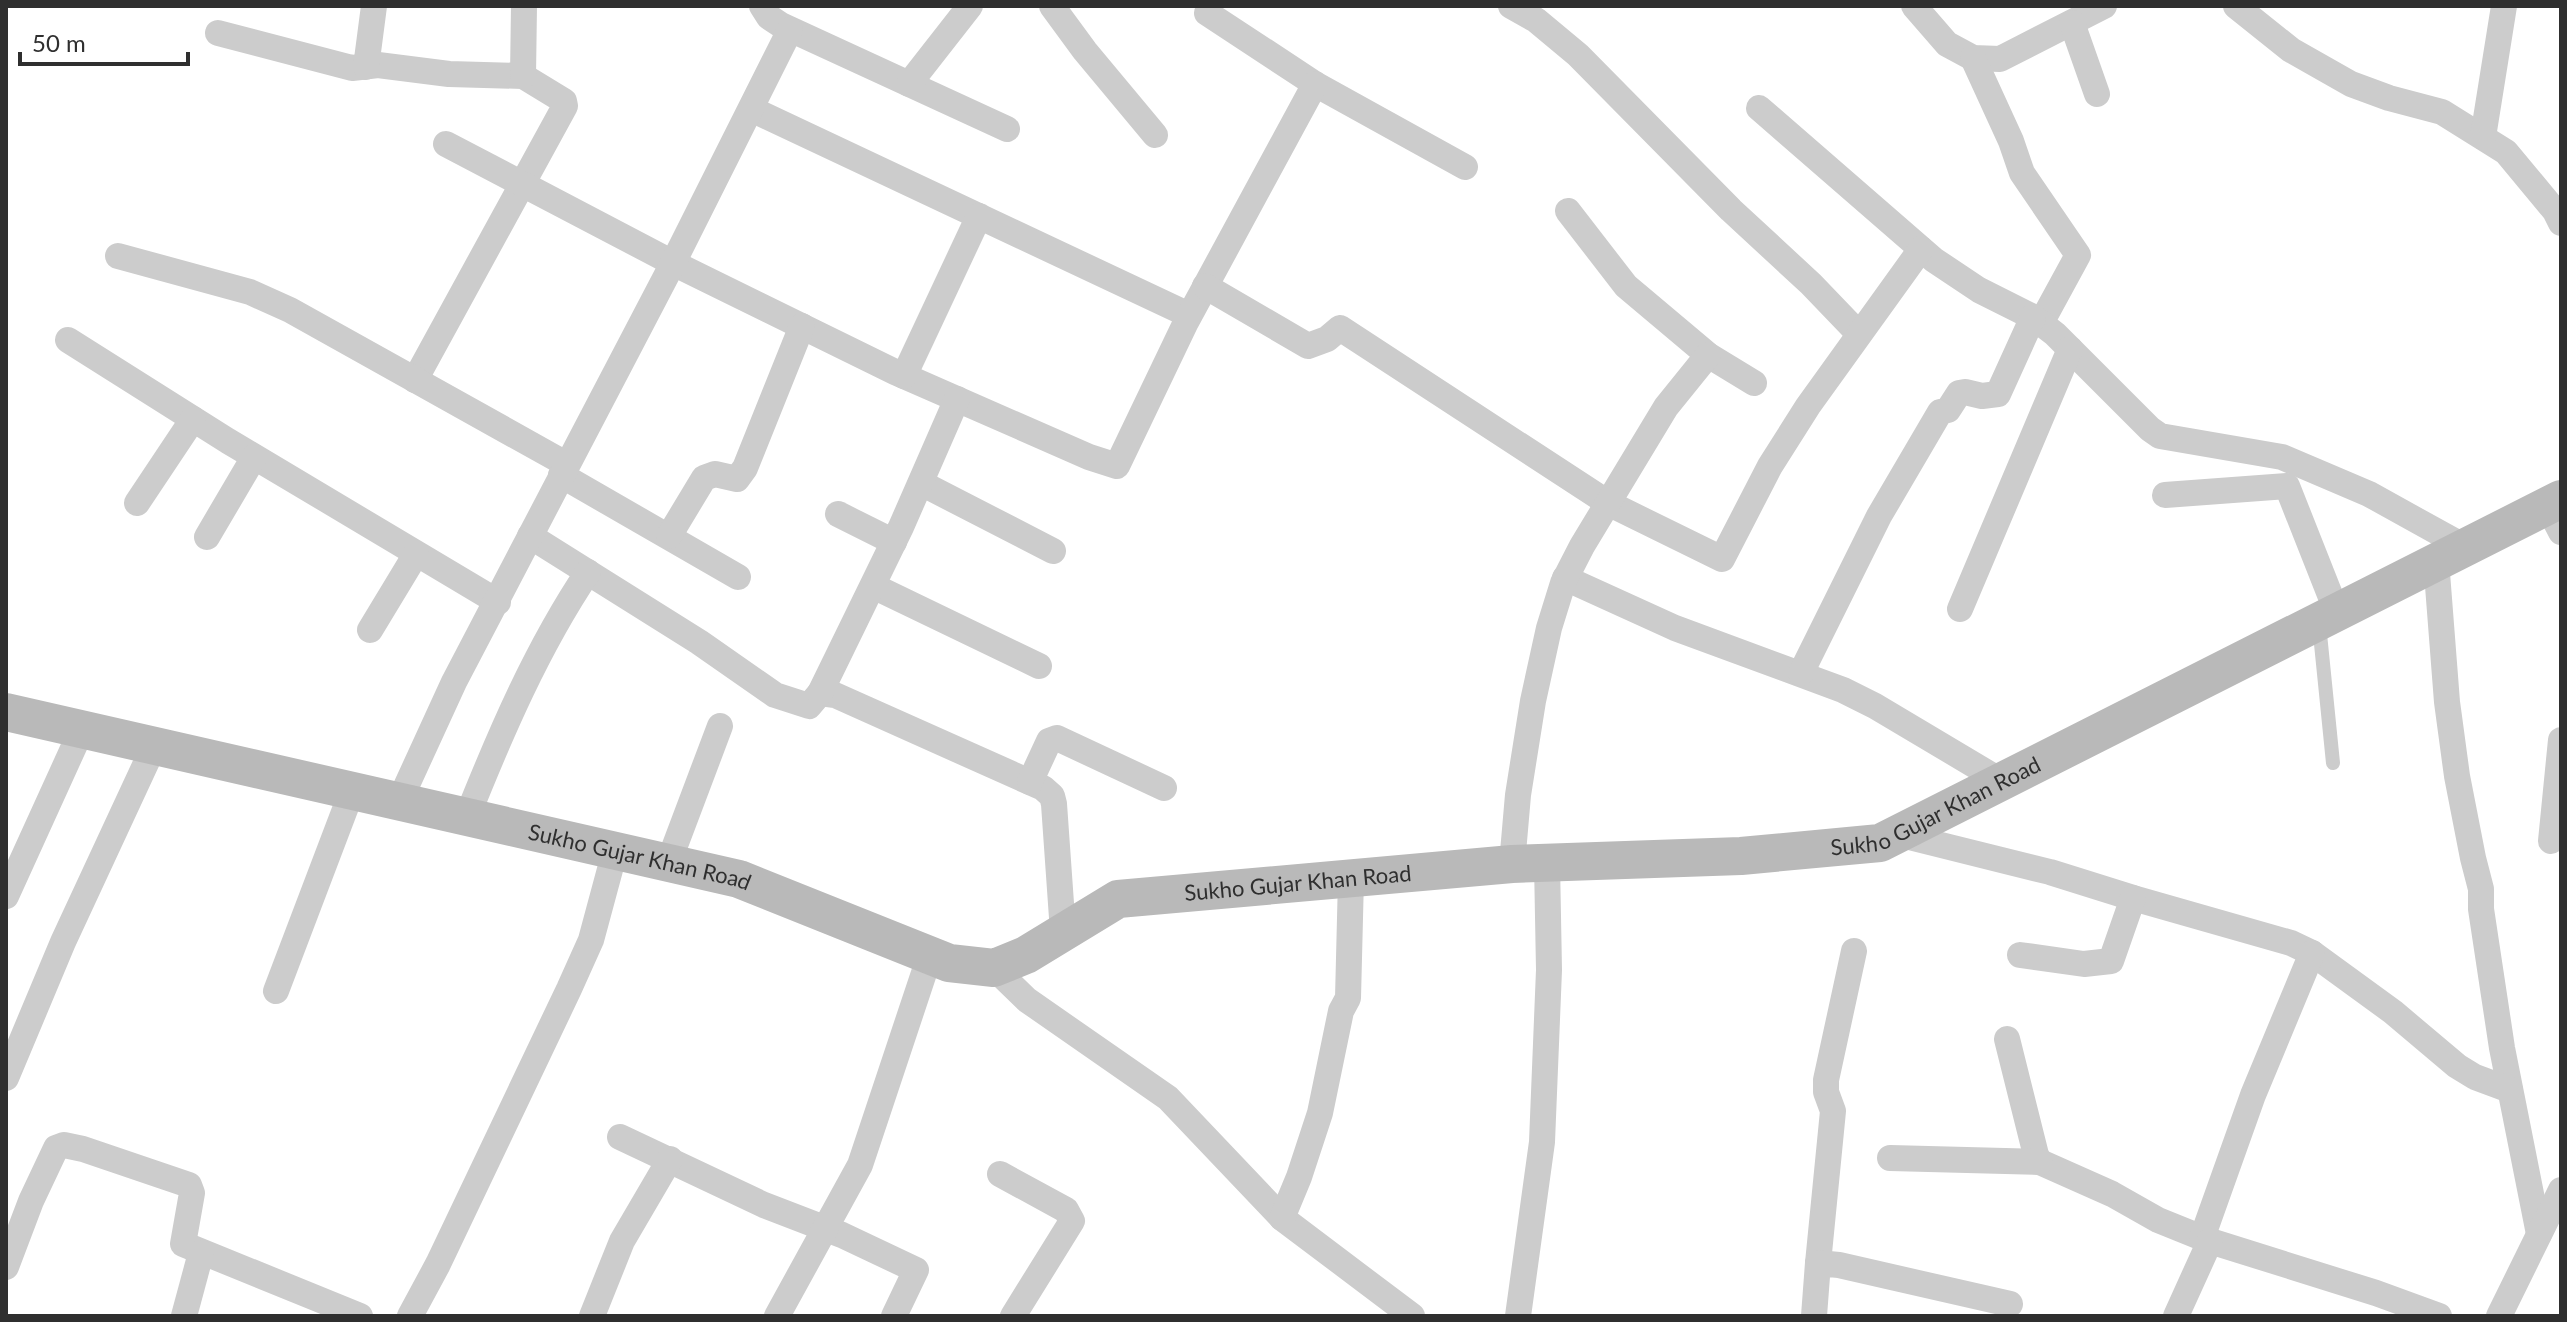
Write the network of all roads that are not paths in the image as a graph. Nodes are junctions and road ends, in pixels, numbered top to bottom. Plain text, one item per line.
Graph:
1 (374, 6) edge
2 (524, 6) edge
3 (762, 6) edge
4 (970, 6) edge
5 (1052, 6) edge
6 (1511, 6) edge
7 (1914, 6) edge
8 (2104, 6) edge
9 (2236, 6) edge
10 (2504, 6) edge
11 (1207, 13) dead end
12 (2072, 23) junction
13 (790, 30) junction
14 (218, 33) dead end
15 (1973, 58) junction
16 (366, 67) junction
17 (523, 76) junction
18 (909, 84) junction
19 (1315, 84) junction
20 (2097, 94) dead end
21 (1759, 108) dead end
22 (751, 109) junction
23 (1007, 129) dead end
24 (1155, 135) dead end
25 (2483, 137) junction
26 (446, 144) dead end
27 (1465, 167) dead end
28 (523, 184) junction
29 (1568, 211) dead end
30 (979, 216) junction
31 (2561, 223) edge
32 (1921, 249) junction
33 (118, 256) dead end
34 (673, 263) junction
35 (1205, 286) junction
36 (1189, 315) junction
37 (2037, 320) junction
38 (802, 326) junction
39 (1859, 334) junction
40 (68, 340) dead end
41 (2070, 349) junction
42 (1708, 355) junction
43 (904, 376) junction
44 (415, 380) junction
45 (1754, 383) dead end
46 (957, 399) junction
47 (193, 419) junction
48 (254, 457) junction
49 (564, 469) junction
50 (921, 483) junction
51 (2165, 495) dead end
52 (137, 503) dead end
53 (1608, 503) junction
54 (2556, 512) edge
55 (838, 514) dead end
56 (530, 536) junction
57 (669, 536) junction
58 (207, 537) dead end
59 (894, 542) junction
60 (1053, 551) dead end
61 (2450, 553) junction
62 (416, 554) junction
63 (588, 572) junction
64 (738, 577) dead end
65 (1565, 578) junction
66 (873, 586) junction
67 (498, 602) junction
68 (1960, 609) dead end
69 (2327, 615) junction
70 (370, 630) dead end
71 (1039, 666) dead end
72 (1801, 673) junction
73 (820, 693) junction
74 (6, 712) edge
75 (720, 726) dead end
76 (82, 729) junction
77 (2561, 740) edge
78 (154, 746) junction
79 (2333, 763) dead end
80 (2001, 781) junction
81 (1030, 782) junction
82 (1164, 788) dead end
83 (352, 791) junction
84 (399, 802) junction
85 (467, 817) junction
86 (1897, 834) junction
87 (2551, 841) dead end
88 (615, 851) junction
89 (668, 864) junction
90 (1530, 864) junction
91 (1351, 878) junction
92 (6, 896) edge
93 (2133, 898) junction
94 (1063, 932) junction
95 (1854, 951) dead end
96 (2312, 953) junction
97 (930, 955) junction
98 (2020, 955) dead end
99 (994, 968) junction
100 (276, 991) dead end
101 (2007, 1039) dead end
102 (6, 1078) edge
103 (2510, 1090) junction
104 (620, 1137) dead end
105 (1890, 1158) dead end
106 (670, 1159) junction
107 (2040, 1162) junction
108 (1000, 1174) dead end
109 (2561, 1190) edge
110 (1282, 1218) junction
111 (824, 1228) junction
112 (2539, 1234) junction
113 (2206, 1239) junction
114 (201, 1253) junction
115 (1818, 1263) junction
116 (6, 1267) edge
117 (2010, 1304) dead end
118 (1384, 1308) edge
119 (328, 1310) edge
120 (184, 1316) edge
121 (360, 1316) edge
122 (410, 1316) edge
123 (592, 1316) edge
124 (777, 1316) edge
125 (894, 1316) edge
126 (1013, 1316) edge
127 (1412, 1316) edge
128 (1518, 1316) edge
129 (1814, 1316) edge
130 (2176, 1316) edge
131 (2439, 1316) edge
132 (2499, 1316) edge

1 - 16 street
2 - 17 street
3 - 13 street
4 - 18 street
5 - 24 street
6 - 39 street
7 - 15 street
8 - 12 street
9 - 25 street
10 - 25 street
11 - 19 street
12 - 15 street
12 - 20 street
13 - 18 street
13 - 22 street
14 - 16 street
15 - 37 street
16 - 17 street
17 - 28 street
18 - 23 street
19 - 27 street
19 - 35 street
21 - 32 street
22 - 30 street
22 - 34 street
25 - 31 street
26 - 28 street
28 - 34 street
28 - 44 street
29 - 42 street
30 - 36 street
30 - 43 street
32 - 37 street
32 - 39 street
33 - 44 street
34 - 38 street
34 - 49 street
35 - 36 street
35 - 53 street
36 - 46 street
37 - 41 street
37 - 72 street
38 - 43 street
38 - 57 street
39 - 53 street
40 - 47 street
41 - 61 street
41 - 68 street
42 - 45 street
42 - 53 street
43 - 46 street
44 - 49 street
46 - 50 street
47 - 48 street
47 - 52 street
48 - 58 street
48 - 62 street
49 - 56 street
49 - 57 street
50 - 59 street
50 - 60 street
51 - 69 street
53 - 65 street
54 - 61 main road, Sukho Gujar Khan Road
55 - 59 street
56 - 63 street
56 - 67 street
57 - 64 street
59 - 66 street
61 - 69 main road, Sukho Gujar Khan Road
61 - 103 street
62 - 67 street
62 - 70 street
63 - 73 street
63 - 85 street
65 - 72 street
65 - 90 street
66 - 71 street
66 - 73 street
67 - 84 street
69 - 79 lane
69 - 80 main road, Sukho Gujar Khan Road
72 - 80 street
73 - 81 street
74 - 76 main road, Sukho Gujar Khan Road
75 - 89 street
76 - 78 main road, Sukho Gujar Khan Road
76 - 92 street
77 - 87 street
78 - 83 main road, Sukho Gujar Khan Road
78 - 102 street
80 - 86 main road, Sukho Gujar Khan Road
81 - 82 street
81 - 94 street
83 - 84 main road, Sukho Gujar Khan Road
83 - 100 street
84 - 85 main road, Sukho Gujar Khan Road
85 - 88 main road, Sukho Gujar Khan Road
86 - 90 main road, Sukho Gujar Khan Road
86 - 93 street
88 - 89 main road, Sukho Gujar Khan Road
88 - 122 street
89 - 97 main road, Sukho Gujar Khan Road
90 - 91 main road, Sukho Gujar Khan Road
90 - 128 street
91 - 94 main road, Sukho Gujar Khan Road
91 - 110 street
93 - 96 street
93 - 98 street
94 - 99 main road, Sukho Gujar Khan Road
95 - 115 street
96 - 103 street
96 - 113 street
97 - 99 main road, Sukho Gujar Khan Road
97 - 111 street
99 - 110 street
101 - 107 street
103 - 112 street
104 - 106 street
105 - 107 street
106 - 111 street
106 - 123 street
107 - 113 street
108 - 126 street
109 - 112 street
110 - 118 street
111 - 124 street
111 - 125 street
112 - 132 street
113 - 130 street
113 - 131 street
114 - 116 street
114 - 119 street
114 - 120 street
115 - 117 street
115 - 129 street
118 - 127 street
119 - 121 street

